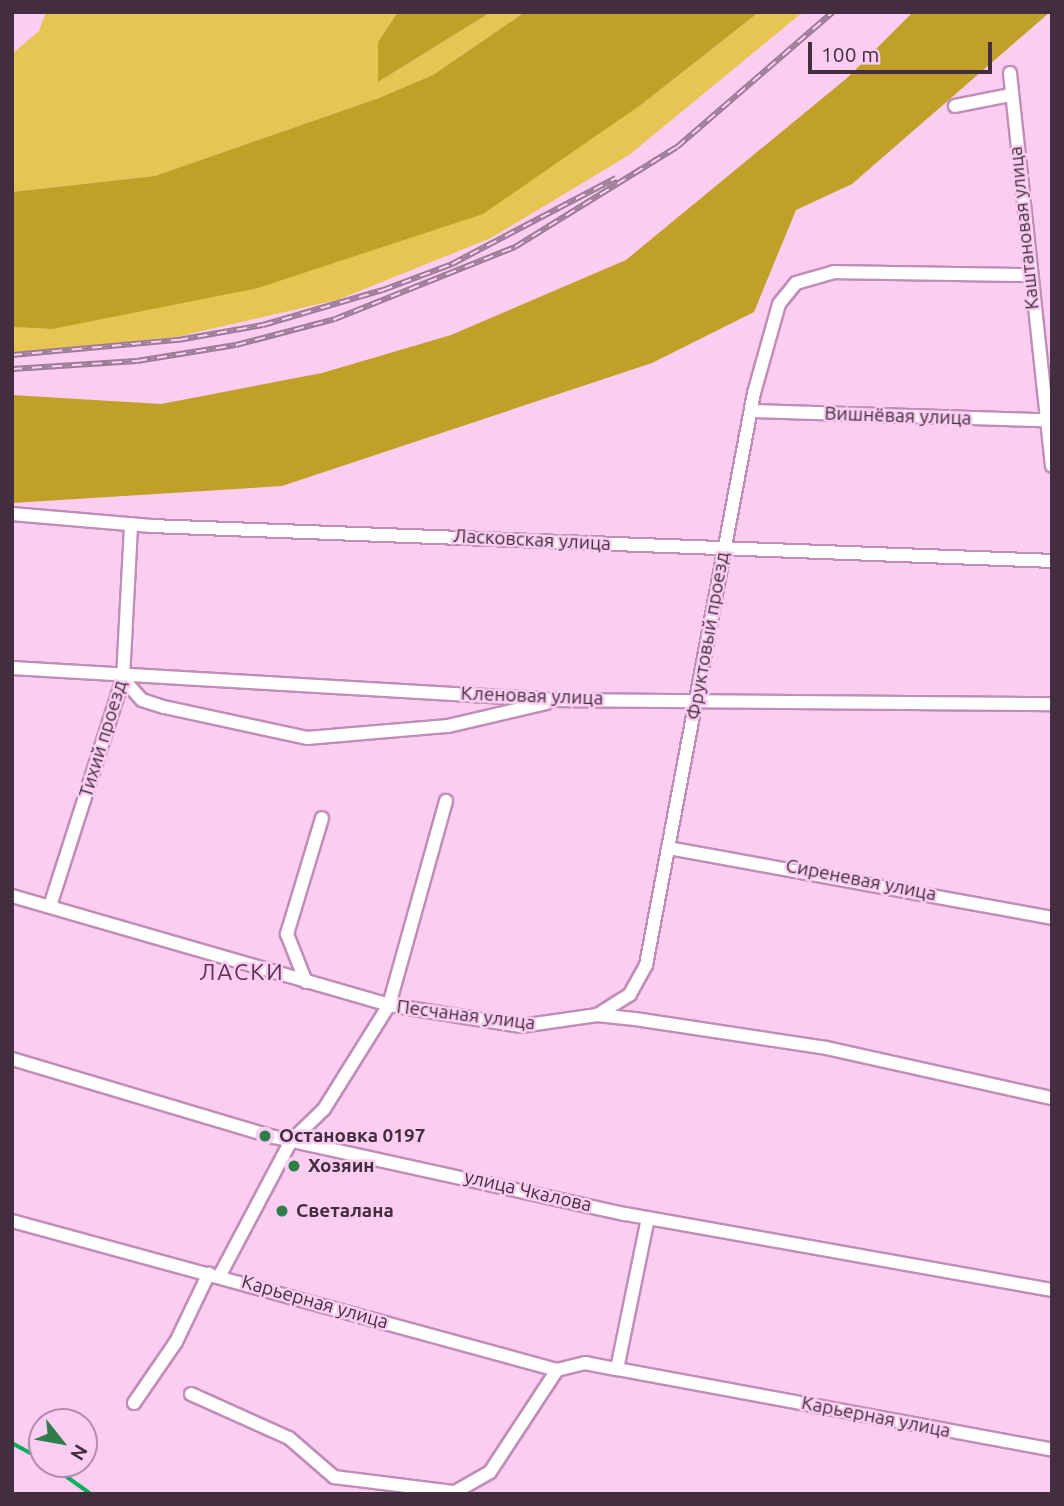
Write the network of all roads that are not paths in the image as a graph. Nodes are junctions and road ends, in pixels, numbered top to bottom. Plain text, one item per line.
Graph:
1 (1010, 74) dead end
2 (1010, 95) junction
3 (955, 106) dead end
4 (1029, 275) junction
5 (751, 411) junction
6 (1045, 419) junction
7 (1052, 466) edge
8 (12, 514) edge
9 (131, 524) junction
10 (725, 549) junction
11 (1052, 561) edge
12 (12, 668) edge
13 (123, 679) junction
14 (557, 700) junction
15 (698, 701) junction
16 (1052, 704) edge
17 (446, 801) dead end
18 (322, 818) dead end
19 (668, 848) junction
20 (12, 896) edge
21 (50, 906) junction
22 (1052, 918) edge
23 (306, 982) junction
24 (389, 1005) junction
25 (597, 1015) junction
26 (12, 1059) edge
27 (1052, 1098) edge
28 (291, 1140) junction
29 (648, 1218) junction
30 (12, 1221) edge
31 (215, 1274) junction
32 (1052, 1290) edge
33 (617, 1369) junction
34 (557, 1370) junction
35 (191, 1394) dead end
36 (134, 1403) dead end
37 (1052, 1450) edge

1 - 2 street, Каштановая улица
2 - 3 street
2 - 4 street, Каштановая улица
4 - 5 street, Фруктовый проезд
4 - 6 street, Каштановая улица
5 - 6 street, Вишнёвая улица
5 - 10 street, Фруктовый проезд
6 - 7 street, Каштановая улица
8 - 9 street, Ласковская улица
9 - 10 street, Ласковская улица
9 - 13 street, Тихий проезд
10 - 11 street, Ласковская улица
10 - 15 street, Фруктовый проезд
12 - 13 street, Кленовая улица
13 - 14 street, Кленовая улица
13 - 14 street
13 - 21 street, Тихий проезд
14 - 15 street, Кленовая улица
15 - 16 street, Кленовая улица
15 - 19 street, Фруктовый проезд
17 - 24 street
18 - 23 street
19 - 22 street, Сиреневая улица
19 - 25 street, Фруктовый проезд
20 - 21 street, Песчаная улица
21 - 23 street, Песчаная улица
23 - 24 street, Песчаная улица
24 - 25 street, Песчаная улица
24 - 28 street
25 - 27 street, Песчаная улица
26 - 28 street, улица Чкалова
28 - 29 street, улица Чкалова
28 - 31 street
29 - 32 street, улица Чкалова
29 - 33 street
30 - 31 street, Карьерная улица
31 - 34 street, Карьерная улица
31 - 36 street
33 - 34 street, Карьерная улица
33 - 37 street, Карьерная улица
34 - 35 street

